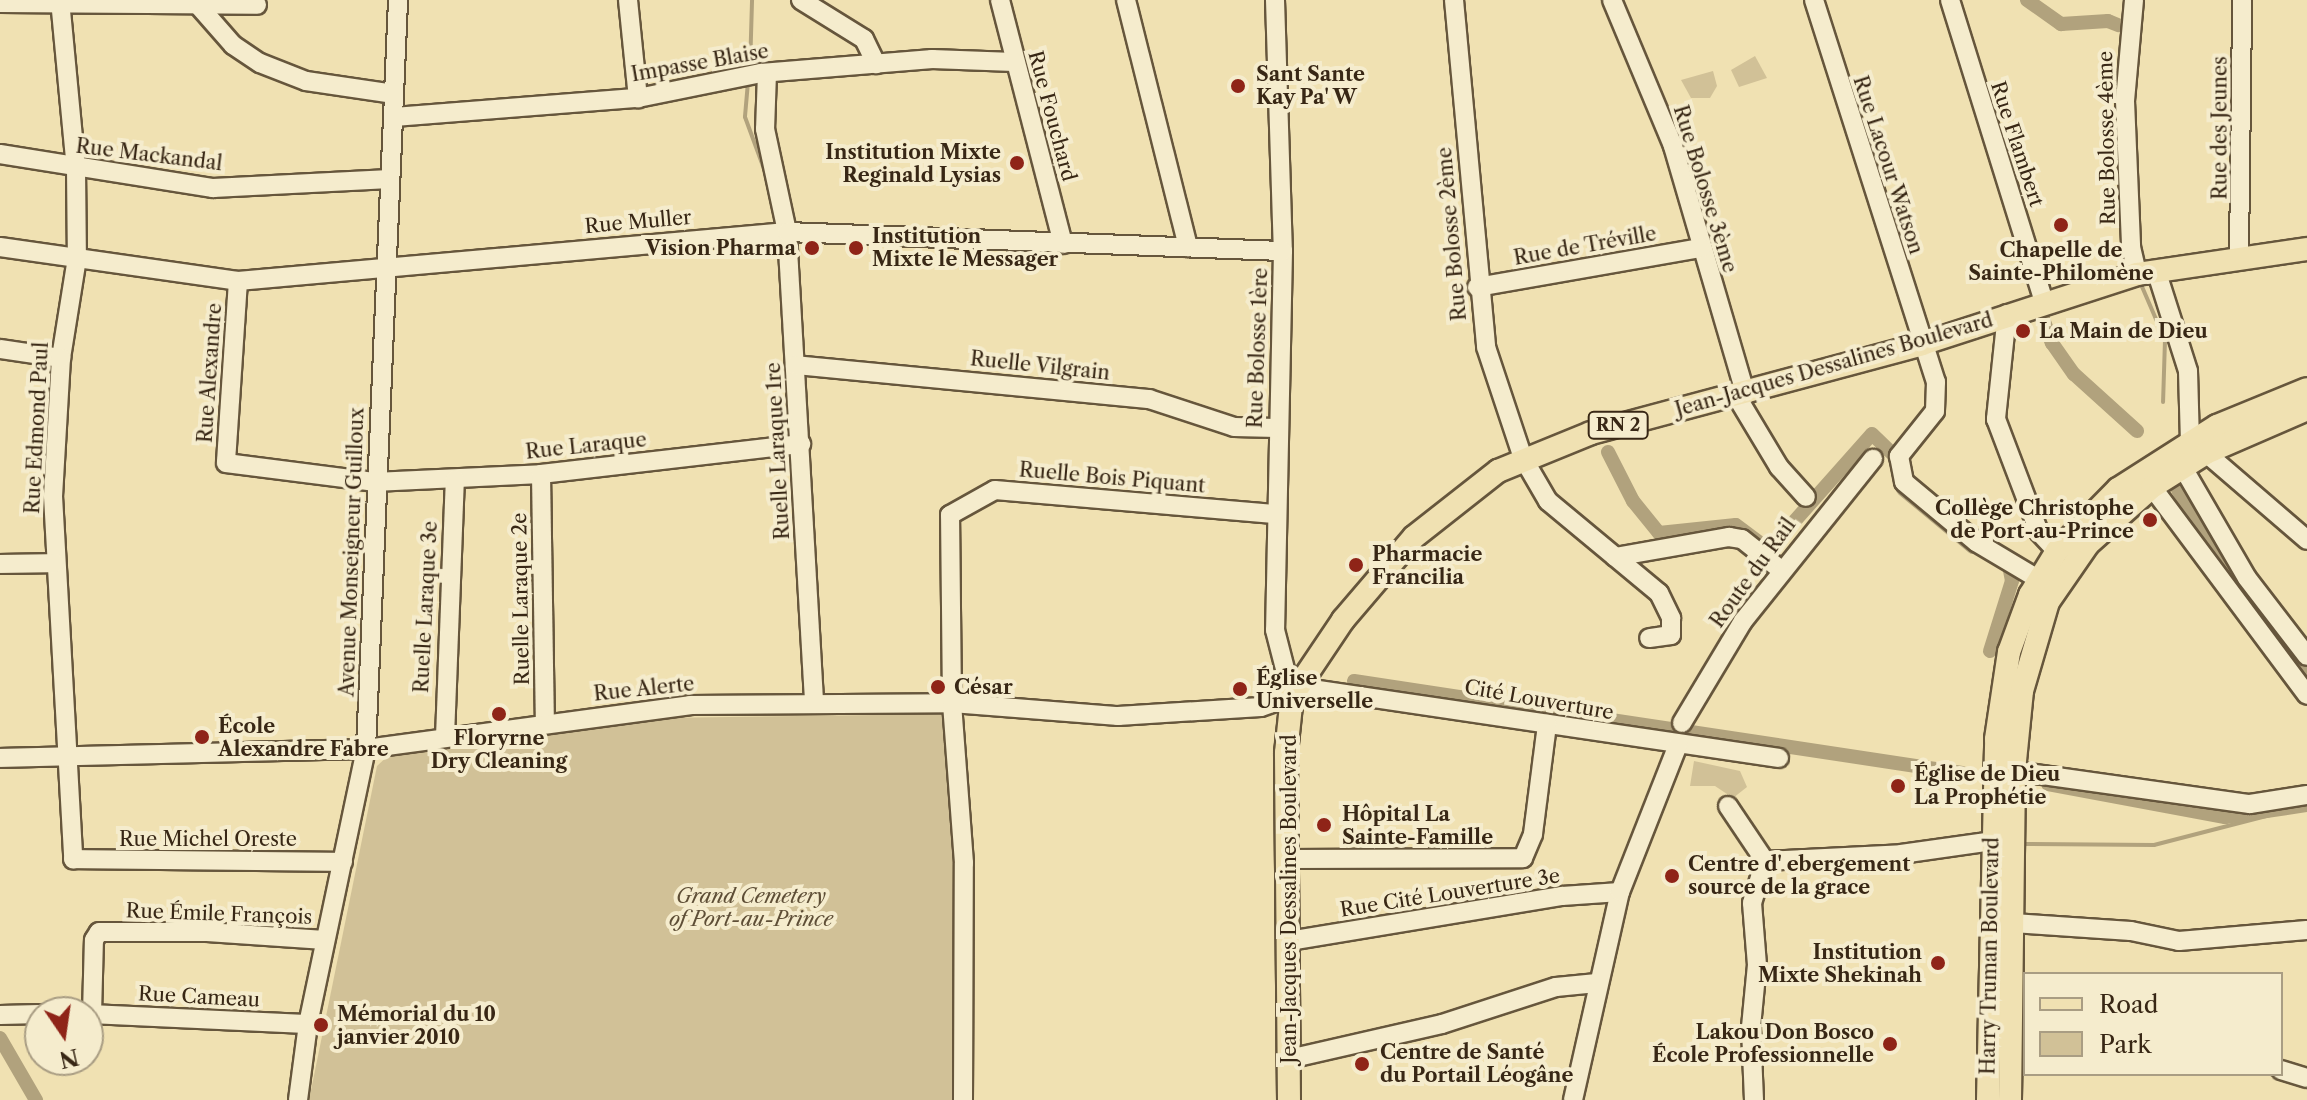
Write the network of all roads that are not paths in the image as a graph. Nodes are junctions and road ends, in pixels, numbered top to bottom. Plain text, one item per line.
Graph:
1 (398, 0) edge
2 (628, 0) edge
3 (801, 0) edge
4 (1000, 0) edge
5 (1126, 0) edge
6 (1275, 0) edge
7 (1454, 0) edge
8 (1612, 0) edge
9 (1814, 0) edge
10 (1950, 0) edge
11 (2134, 0) edge
12 (2242, 0) edge
13 (60, 2) edge
14 (0, 3) edge
15 (198, 5) junction
16 (257, 5) dead end
17 (1014, 62) junction
18 (876, 64) junction
19 (767, 73) junction
20 (394, 94) junction
21 (638, 98) junction
22 (394, 117) junction
23 (0, 154) edge
24 (76, 169) junction
25 (390, 179) junction
26 (787, 232) junction
27 (1063, 244) junction
28 (0, 247) edge
29 (1188, 247) junction
30 (1701, 248) junction
31 (2307, 249) edge
32 (1283, 251) junction
33 (2239, 255) junction
34 (77, 258) junction
35 (388, 266) junction
36 (2147, 272) junction
37 (238, 281) junction
38 (1477, 287) junction
39 (2044, 302) junction
40 (2007, 314) junction
41 (1922, 344) junction
42 (0, 349) edge
43 (61, 358) junction
44 (795, 365) junction
45 (2307, 389) edge
46 (1742, 396) junction
47 (2307, 409) edge
48 (1277, 428) junction
49 (801, 444) junction
50 (2198, 448) junction
51 (1523, 458) junction
52 (1873, 459) dead end
53 (2182, 466) junction
54 (541, 474) junction
55 (455, 479) junction
56 (374, 482) junction
57 (2152, 487) junction
58 (1806, 497) dead end
59 (1274, 514) junction
60 (2307, 540) edge
61 (2057, 551) junction
62 (1615, 557) junction
63 (55, 563) junction
64 (0, 564) edge
65 (1781, 570) junction
66 (2038, 579) junction
67 (1649, 638) dead end
68 (2307, 656) edge
69 (2307, 695) edge
70 (1292, 696) junction
71 (814, 702) junction
72 (952, 703) junction
73 (545, 723) junction
74 (1682, 723) dead end
75 (1547, 724) junction
76 (445, 737) junction
77 (1678, 745) junction
78 (366, 749) junction
79 (66, 756) junction
80 (0, 758) edge
81 (1779, 758) dead end
82 (2014, 771) junction
83 (2307, 795) edge
84 (1728, 806) dead end
85 (1992, 841) junction
86 (73, 859) joint
87 (1289, 859) junction
88 (1765, 861) junction
89 (343, 862) junction
90 (1620, 892) junction
91 (2013, 923) junction
92 (2307, 930) edge
93 (325, 940) junction
94 (1289, 941) junction
95 (1597, 983) junction
96 (91, 996) edge
97 (24, 1014) edge
98 (3, 1015) edge
99 (104, 1015) edge
100 (308, 1024) junction
101 (2018, 1050) edge
102 (1289, 1059) junction
103 (2283, 1071) edge
104 (2307, 1078) edge
105 (298, 1100) edge
106 (963, 1100) edge
107 (1289, 1100) edge
108 (1573, 1100) edge
109 (1754, 1100) edge
110 (1988, 1100) edge
111 (2010, 1100) edge

1 - 20 street, Avenue Monseigneur Guilloux
2 - 21 street
3 - 18 street
4 - 17 street, Rue Fouchard
5 - 29 street
6 - 32 street, Rue Bolosse 1ère
7 - 38 street, Rue Bolosse 2ème
8 - 30 street, Rue Bolosse 3ème
9 - 41 street, Rue Lacour Watson
10 - 39 street, Rue Flambert
11 - 36 street, Rue Bolosse 4ème
12 - 33 street, Rue des Jeunes
13 - 14 street
13 - 15 street
13 - 24 street, Rue Edmond Paul
15 - 16 street
15 - 20 street
17 - 18 street, Impasse Blaise
17 - 27 street, Rue Fouchard
18 - 19 street, Impasse Blaise
19 - 21 street, Impasse Blaise
19 - 26 street, Ruelle Laraque 1re
20 - 22 street, Avenue Monseigneur Guilloux
21 - 22 street, Impasse Blaise
22 - 25 street, Avenue Monseigneur Guilloux
23 - 24 street, Rue Mackandal
24 - 25 street, Rue Mackandal
24 - 34 street, Rue Edmond Paul
25 - 35 street, Avenue Monseigneur Guilloux
26 - 27 street, Rue Muller
26 - 35 street, Rue Muller
26 - 44 street, Ruelle Laraque 1re
27 - 29 street, Rue Muller
28 - 34 street, Rue Muller
29 - 32 street, Rue Muller
30 - 38 street, Rue de Tréville
30 - 46 street, Rue Bolosse 3ème
31 - 33 main road, Jean-Jacques Dessalines Boulevard / RN 2
32 - 48 street, Rue Bolosse 1ère
33 - 36 main road, Jean-Jacques Dessalines Boulevard / RN 2
34 - 37 street, Rue Muller
34 - 43 street, Rue Edmond Paul
35 - 37 street, Rue Muller
35 - 56 street, Avenue Monseigneur Guilloux
36 - 39 main road, Jean-Jacques Dessalines Boulevard / RN 2
36 - 50 street, Rue Bolosse 4ème
37 - 56 street, Rue Alexandre
38 - 51 street, Rue Bolosse 2ème
39 - 40 main road, Jean-Jacques Dessalines Boulevard / RN 2
40 - 41 main road, Jean-Jacques Dessalines Boulevard / RN 2
40 - 61 street
41 - 46 main road, Jean-Jacques Dessalines Boulevard / RN 2
41 - 66 street, Rue Lacour Watson
42 - 43 street
43 - 63 street, Rue Edmond Paul
44 - 48 street, Ruelle Vilgrain
44 - 49 street, Ruelle Laraque 1re
45 - 50 main road, Harry Truman Boulevard
46 - 51 main road, Jean-Jacques Dessalines Boulevard / RN 2
46 - 58 street, Rue Bolosse 3ème
47 - 50 main road, Harry Truman Boulevard
48 - 59 street, Rue Bolosse 1ère
49 - 54 street, Rue Laraque
49 - 71 street, Ruelle Laraque 1re
50 - 53 main road, Harry Truman Boulevard
50 - 60 street
50 - 61 main road, Harry Truman Boulevard
51 - 62 street, Rue Bolosse 2ème
51 - 70 main road, Jean-Jacques Dessalines Boulevard / RN 2
52 - 65 street, Route du Rail
53 - 57 main road, Harry Truman Boulevard
53 - 68 street
54 - 55 street, Rue Laraque
54 - 73 street, Ruelle Laraque 2e
55 - 56 street, Rue Laraque
55 - 76 street, Ruelle Laraque 3e
56 - 78 street, Avenue Monseigneur Guilloux
57 - 69 street
57 - 82 main road, Harry Truman Boulevard
59 - 70 street, Rue Bolosse 1ère
59 - 72 street, Ruelle Bois Piquant
61 - 66 main road, Harry Truman Boulevard
62 - 65 street
62 - 67 street, Rue Bolosse 2ème
63 - 64 street
63 - 79 street, Rue Edmond Paul
65 - 74 street, Route du Rail
66 - 85 main road, Harry Truman Boulevard
70 - 72 street, Rue Alerte
70 - 75 street, Cité Louverture
70 - 87 main road, Jean-Jacques Dessalines Boulevard / RN 2
71 - 72 street, Rue Alerte
71 - 73 street, Rue Alerte
72 - 106 street
73 - 76 street, Rue Alerte
75 - 77 street, Cité Louverture
75 - 87 street
76 - 78 street, Rue Alerte
77 - 81 street, Cité Louverture
77 - 90 street
78 - 79 street, Rue Alerte
78 - 89 street, Avenue Monseigneur Guilloux
79 - 80 street, Rue Alerte
79 - 86 street, Rue Edmond Paul
82 - 83 street
82 - 91 main road, Harry Truman Boulevard
84 - 88 street
85 - 88 street
85 - 110 main road, Harry Truman Boulevard
86 - 89 street, Rue Michel Oreste
87 - 94 main road, Jean-Jacques Dessalines Boulevard / RN 2
88 - 109 street
89 - 93 street, Avenue Monseigneur Guilloux
90 - 94 street, Rue Cité Louverture 3e
90 - 95 street
91 - 92 street
91 - 101 main road, Harry Truman Boulevard
93 - 96 street, Rue Émile François
93 - 100 street, Avenue Monseigneur Guilloux
94 - 102 main road, Jean-Jacques Dessalines Boulevard / RN 2
95 - 102 street
95 - 108 street
97 - 98 street
99 - 100 street, Rue Cameau
100 - 105 street, Avenue Monseigneur Guilloux
101 - 111 main road, Harry Truman Boulevard
102 - 107 main road, Jean-Jacques Dessalines Boulevard / RN 2
103 - 104 street

